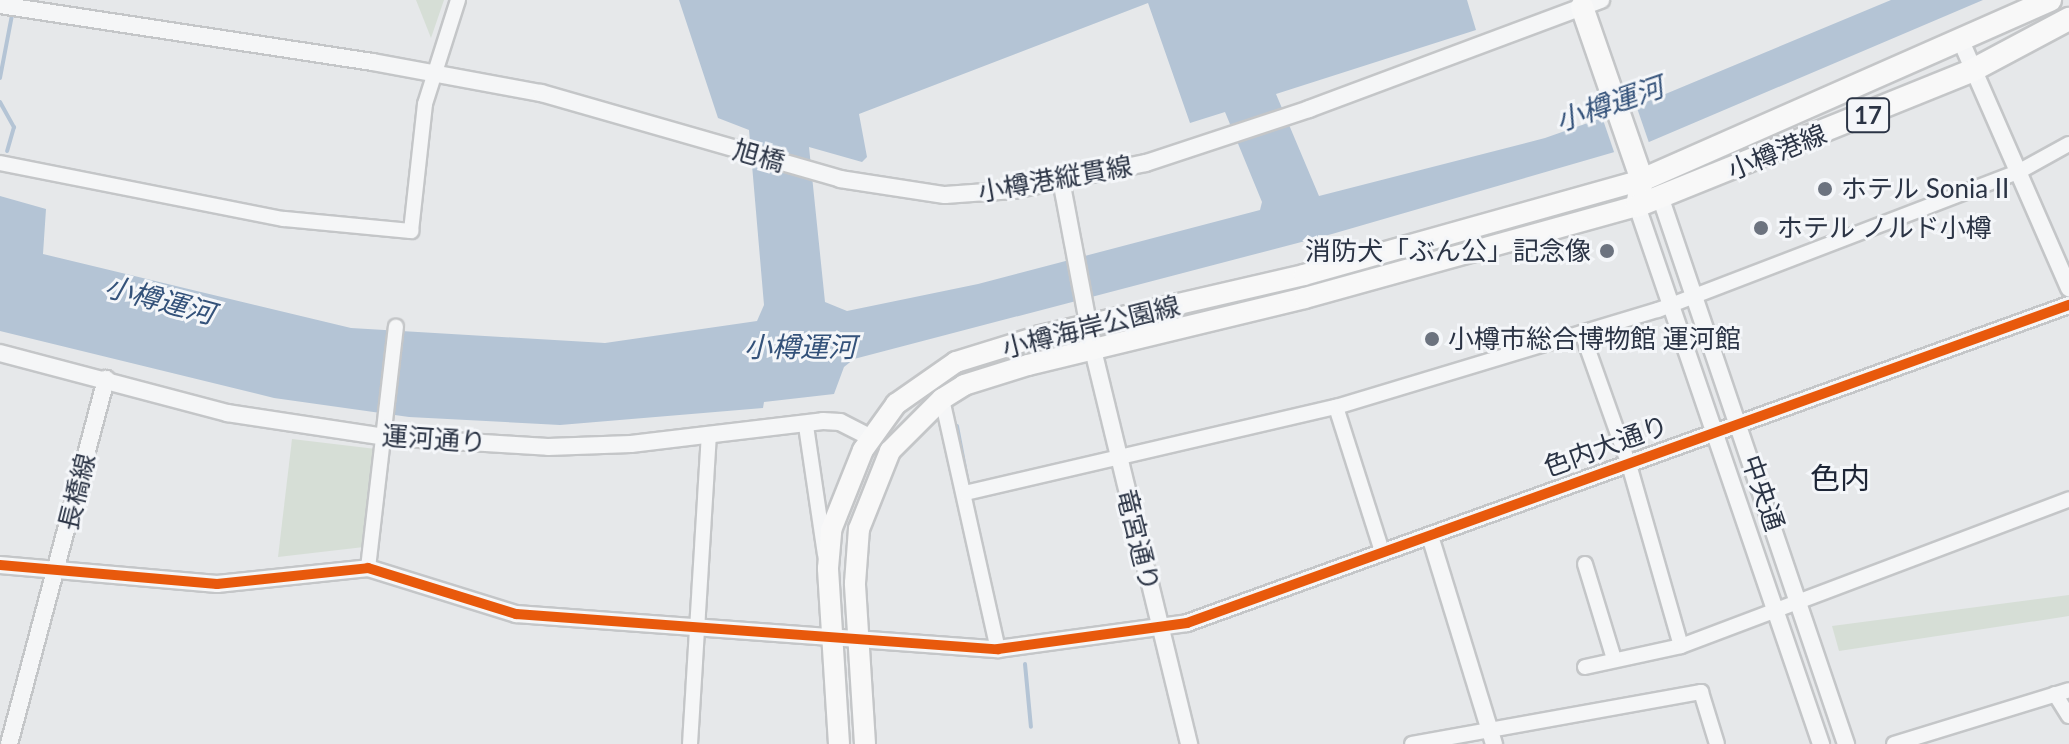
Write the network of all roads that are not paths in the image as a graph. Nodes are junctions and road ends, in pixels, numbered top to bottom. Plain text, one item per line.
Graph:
1 (458, 0) edge
2 (2050, 0) edge
3 (1588, 2) edge
4 (0, 5) edge
5 (2069, 19) edge
6 (1961, 41) junction
7 (1973, 70) junction
8 (432, 73) junction
9 (2069, 144) edge
10 (0, 163) edge
11 (2020, 171) junction
12 (840, 179) joint
13 (1061, 180) junction
14 (1642, 180) junction
15 (1661, 199) junction
16 (1637, 206) junction
17 (2069, 288) edge
18 (1694, 296) junction
19 (1674, 303) junction
20 (2069, 305) edge
21 (1089, 327) junction
22 (395, 333) dead end
23 (1582, 333) junction
24 (1093, 350) junction
25 (0, 353) edge
26 (106, 379) junction
27 (942, 399) junction
28 (1336, 407) junction
29 (1738, 423) junction
30 (806, 426) junction
31 (1718, 429) junction
32 (709, 436) junction
33 (386, 437) junction
34 (871, 438) junction
35 (1119, 458) junction
36 (1628, 460) junction
37 (965, 493) junction
38 (2069, 499) edge
39 (1430, 536) junction
40 (1382, 551) junction
41 (1585, 564) dead end
42 (0, 565) edge
43 (368, 568) junction
44 (828, 568) junction
45 (57, 572) junction
46 (1801, 603) junction
47 (1778, 609) junction
48 (1159, 629) junction
49 (696, 630) junction
50 (833, 639) junction
51 (857, 640) junction
52 (1681, 646) junction
53 (998, 649) junction
54 (1614, 659) junction
55 (1585, 667) dead end
56 (2062, 692) edge
57 (2069, 716) edge
58 (1492, 737) edge
59 (9, 744) edge
60 (690, 744) edge
61 (839, 744) edge
62 (865, 744) edge
63 (1189, 744) edge
64 (1412, 744) edge
65 (1717, 744) edge
66 (1821, 744) edge
67 (1846, 744) edge
68 (1894, 744) edge

1 - 8 street
2 - 6 main road, 小樽港線 / 17
3 - 13 street, 小樽港縦貫線
3 - 14 main road
4 - 8 street, 旭橋
5 - 7 main road, 小樽港線 / 17
6 - 7 street
6 - 14 main road, 小樽港線 / 17
7 - 11 street
7 - 15 main road, 小樽港線 / 17
8 - 10 street
8 - 12 street, 旭橋
9 - 11 street
11 - 17 street
11 - 18 street
12 - 13 street, 小樽港縦貫線
13 - 21 street, 竜宮通り
14 - 15 main road
14 - 16 main road
14 - 21 main road, 小樽海岸公園線
15 - 16 main road, 小樽港線 / 17
15 - 18 street, 中央通
16 - 19 street, 中央通
16 - 24 main road, 小樽海岸公園線
18 - 19 street
18 - 29 street, 中央通
19 - 23 street
19 - 31 street, 中央通
20 - 29 street, 色内大通り
21 - 24 street, 竜宮通り
21 - 34 main road, 小樽海岸公園線
22 - 33 street
23 - 28 street
23 - 36 street
24 - 27 main road, 小樽海岸公園線
24 - 35 street, 竜宮通り
25 - 26 street, 運河通り
26 - 33 street, 運河通り
26 - 45 street, 長橋線
27 - 37 street
27 - 51 main road, 小樽海岸公園線
28 - 35 street
28 - 40 street
29 - 31 street, 色内大通り
29 - 46 street, 中央通
30 - 32 street, 運河通り
30 - 34 street, 運河通り
30 - 44 street
31 - 36 street, 色内大通り
31 - 47 street, 中央通
32 - 33 street, 運河通り
32 - 49 street
33 - 43 street
34 - 44 main road, 小樽海岸公園線
35 - 37 street
35 - 48 street, 竜宮通り
36 - 39 street, 色内大通り
36 - 52 street
37 - 53 street
38 - 46 street
39 - 40 street, 色内大通り
39 - 58 street
40 - 48 street, 色内大通り
41 - 54 street
42 - 45 street
43 - 45 street
43 - 49 street, 色内大通り
44 - 50 main road, 小樽海岸公園線
45 - 59 street, 長橋線
46 - 47 street
46 - 67 street, 中央通
47 - 52 street
47 - 66 street, 中央通
48 - 53 street, 色内大通り
48 - 63 street, 竜宮通り
49 - 50 street, 色内大通り
49 - 60 street
50 - 51 street, 色内大通り
50 - 61 main road, 小樽海岸公園線
51 - 53 street, 色内大通り
51 - 62 main road, 小樽海岸公園線
52 - 54 street
54 - 55 street
56 - 57 street
56 - 68 street
58 - 64 street
58 - 65 street

